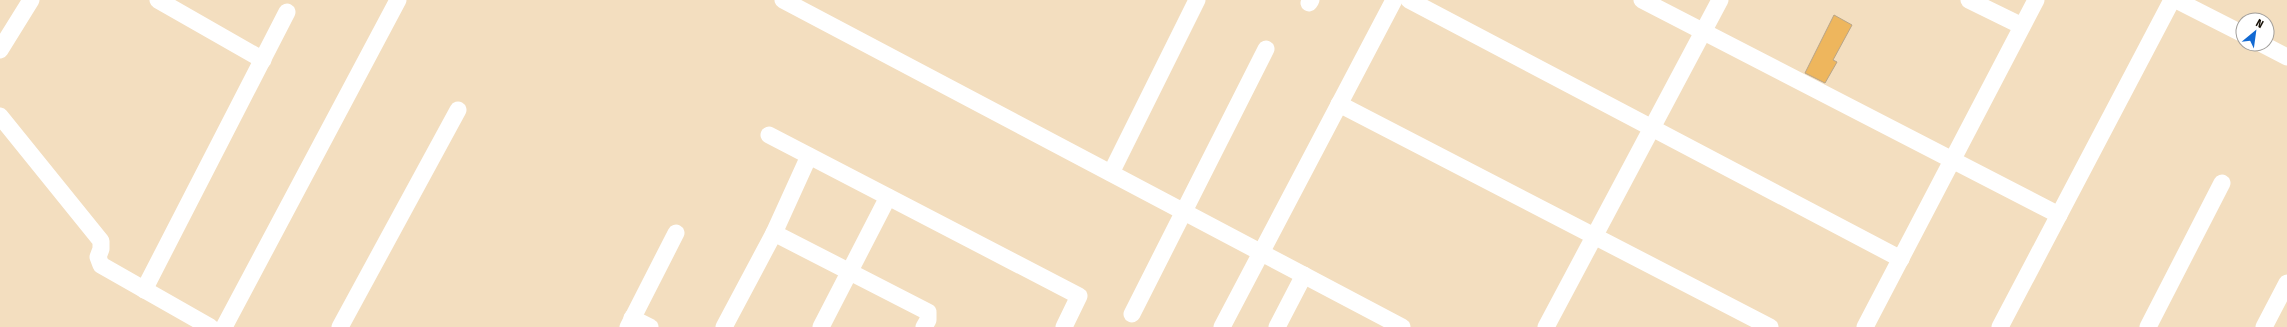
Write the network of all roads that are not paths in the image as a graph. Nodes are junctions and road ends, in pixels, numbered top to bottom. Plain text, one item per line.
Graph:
1 (31, 0) edge
2 (158, 0) edge
3 (398, 0) edge
4 (783, 0) edge
5 (1197, 0) edge
6 (1394, 0) edge
7 (1409, 0) edge
8 (1642, 0) edge
9 (1720, 0) edge
10 (1969, 0) edge
11 (2036, 0) edge
12 (2172, 0) edge
13 (2176, 0) edge
14 (287, 12) dead end
15 (2022, 26) junction
16 (2235, 30) edge
17 (1704, 31) junction
18 (2, 43) edge
19 (1266, 49) dead end
20 (2275, 51) edge
21 (2287, 57) edge
22 (262, 60) junction
23 (1339, 104) junction
24 (458, 110) dead end
25 (0, 116) edge
26 (1651, 128) junction
27 (769, 135) dead end
28 (809, 156) junction
29 (1952, 160) junction
30 (1111, 173) junction
31 (2222, 183) dead end
32 (888, 197) junction
33 (1184, 211) junction
34 (2059, 215) junction
35 (676, 233) dead end
36 (774, 233) junction
37 (1594, 236) junction
38 (1261, 252) junction
39 (1900, 259) junction
40 (849, 272) junction
41 (1304, 275) junction
42 (2287, 283) edge
43 (144, 290) junction
44 (1132, 314) dead end
45 (630, 323) edge
46 (210, 327) edge
47 (224, 327) edge
48 (340, 327) edge
49 (650, 327) edge
50 (724, 327) edge
51 (821, 327) edge
52 (924, 327) edge
53 (1064, 327) edge
54 (1222, 327) edge
55 (1277, 327) edge
56 (1402, 327) edge
57 (1546, 327) edge
58 (1770, 327) edge
59 (1865, 327) edge
60 (2000, 327) edge
61 (2148, 327) edge
62 (2264, 327) edge

1 - 18 street
2 - 22 street
3 - 47 street
4 - 30 street
5 - 30 street
6 - 23 street
7 - 26 street
8 - 17 street
9 - 17 street
10 - 15 street
11 - 15 street
12 - 34 street
13 - 16 street
14 - 22 street
15 - 29 street
17 - 26 street
17 - 29 street
19 - 33 street
20 - 21 street
22 - 43 street
23 - 37 street
23 - 38 street
24 - 48 street
25 - 43 street
26 - 37 street
26 - 39 street
27 - 28 street
28 - 32 street
28 - 36 street
29 - 34 street
29 - 39 street
30 - 33 street
31 - 61 street
32 - 40 street
32 - 53 street
33 - 38 street
33 - 44 street
34 - 60 street
35 - 45 street
36 - 40 street
36 - 50 street
37 - 57 street
37 - 58 street
38 - 41 street
38 - 54 street
39 - 59 street
40 - 51 street
40 - 52 street
41 - 55 street
41 - 56 street
42 - 62 street
43 - 46 street
45 - 49 street

